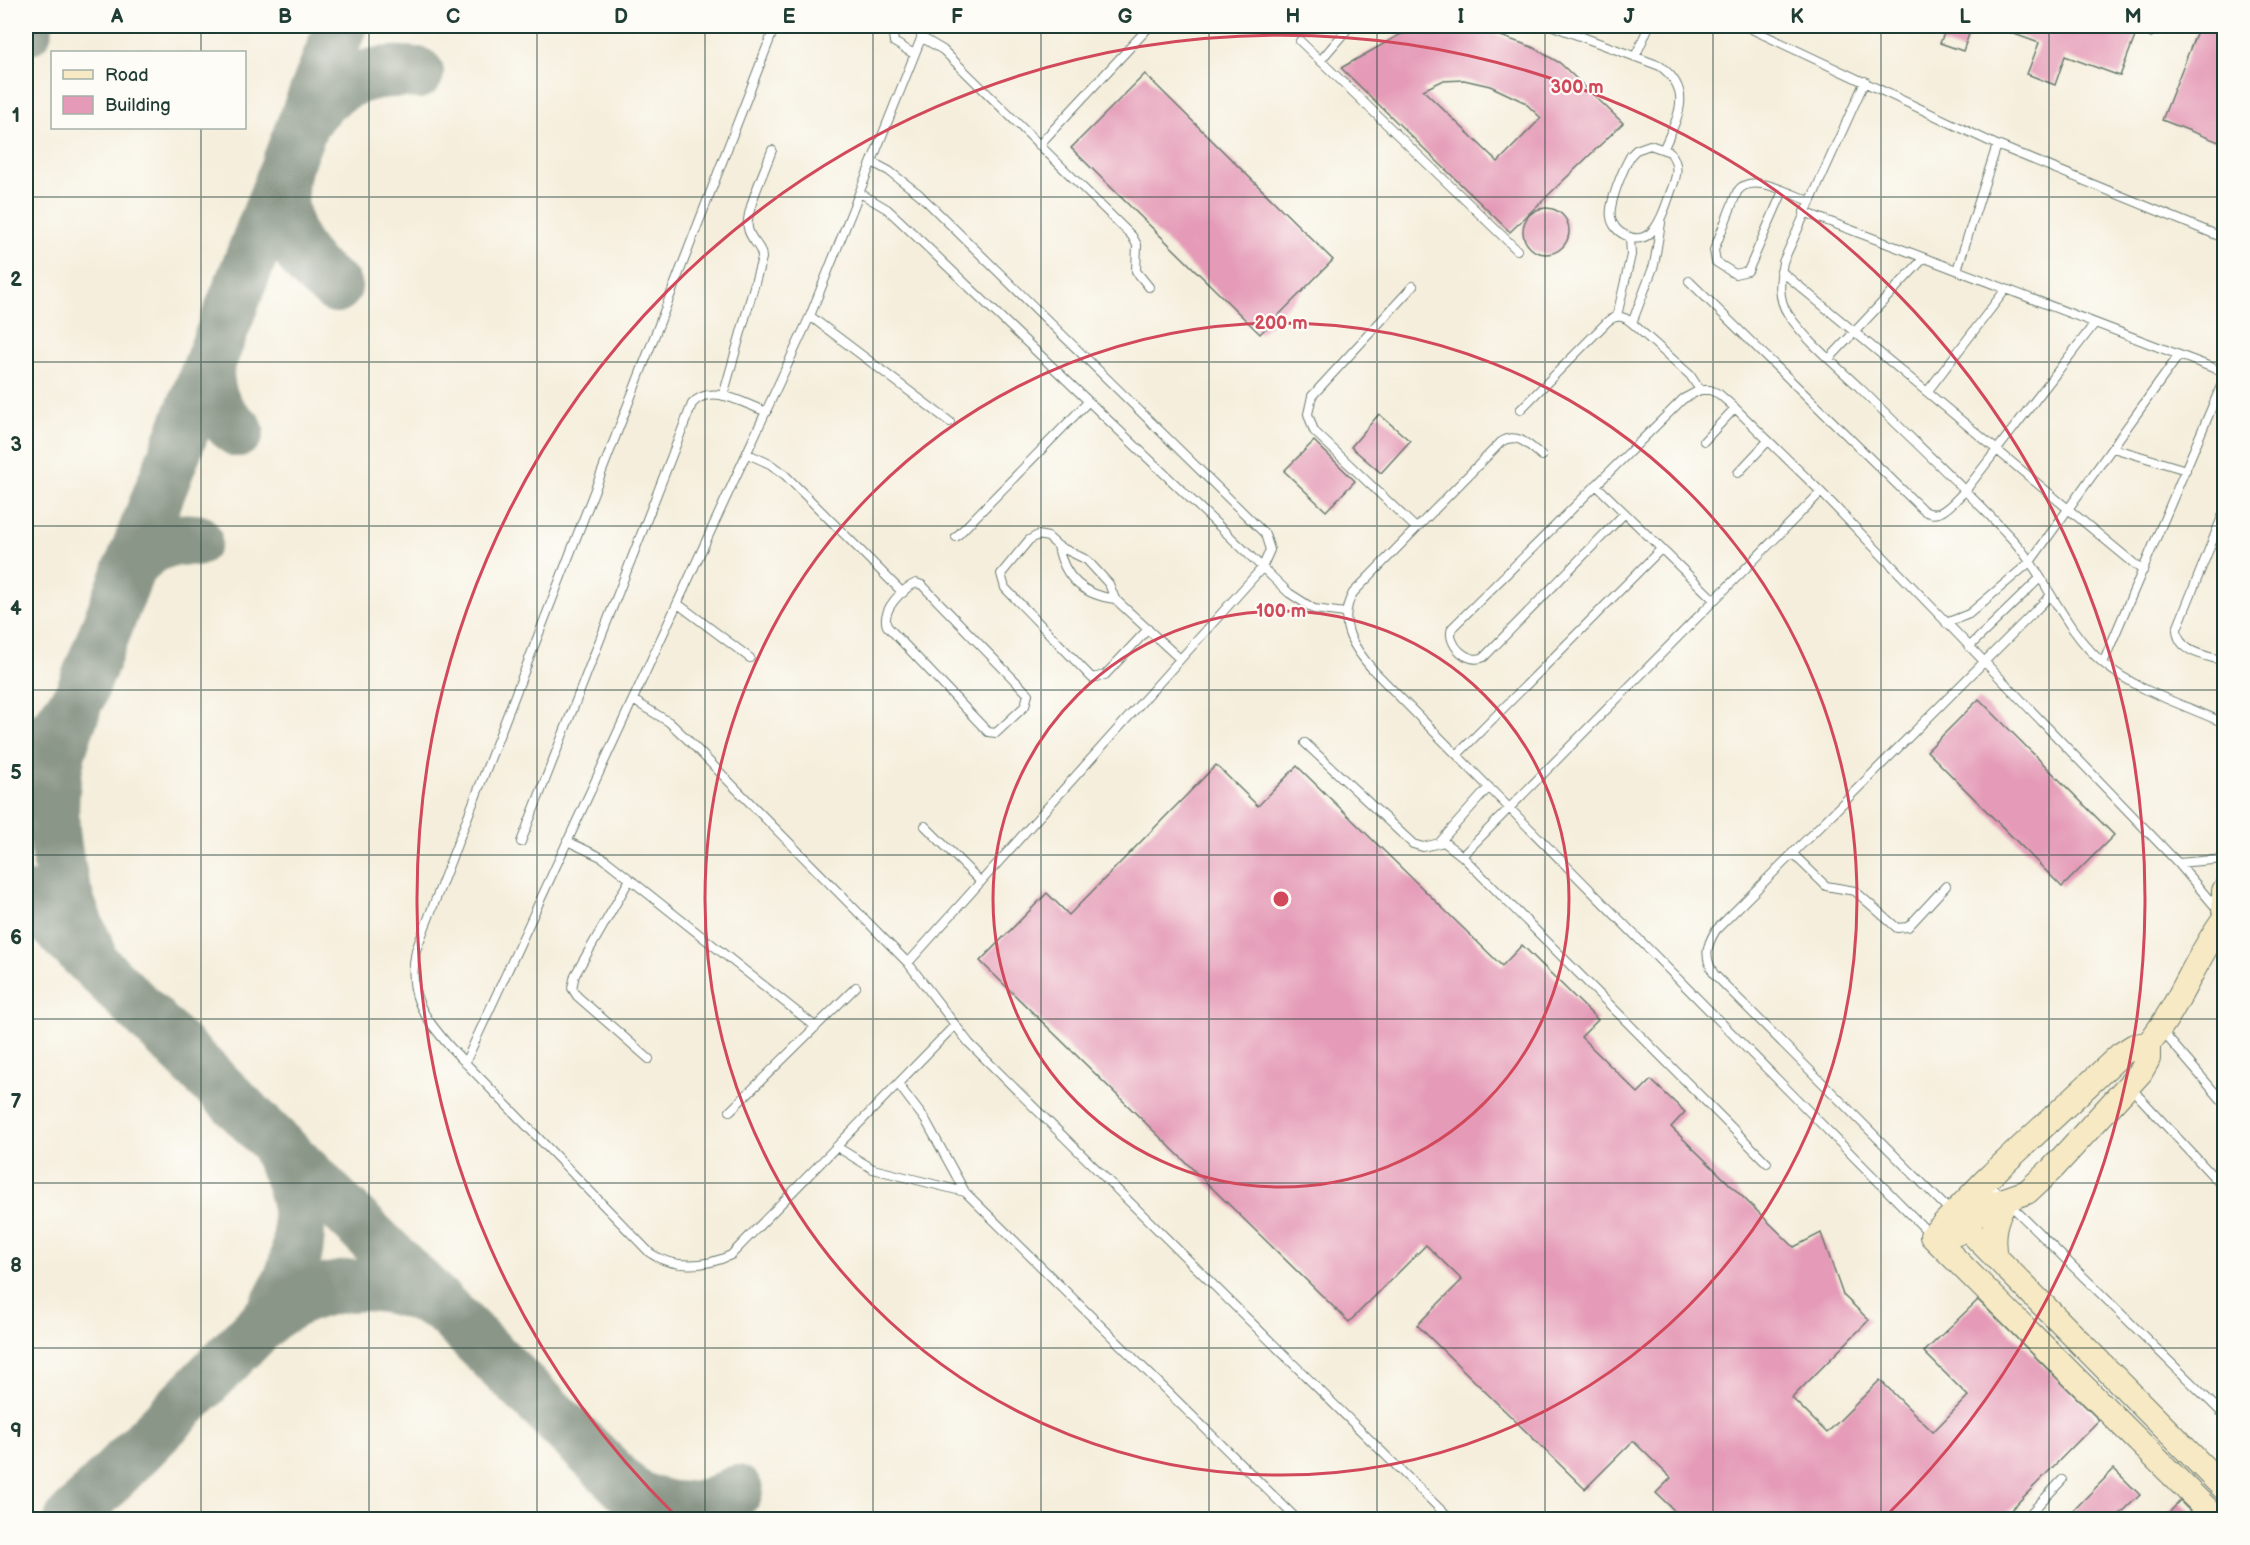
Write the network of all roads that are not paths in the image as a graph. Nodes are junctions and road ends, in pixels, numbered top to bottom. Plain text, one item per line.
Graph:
1 (775, 26) edge
2 (897, 26) edge
3 (926, 26) edge
4 (1150, 26) edge
5 (1350, 26) edge
6 (1553, 26) edge
7 (1649, 26) edge
8 (1745, 26) edge
9 (921, 37) junction
10 (1300, 41) dead end
11 (914, 54) junction
12 (1635, 57) junction
13 (1320, 61) junction
14 (1865, 81) junction
15 (1039, 145) junction
16 (1997, 145) junction
17 (1664, 148) junction
18 (772, 150) dead end
19 (872, 162) junction
20 (1783, 191) junction
21 (860, 193) junction
22 (1810, 201) junction
23 (1804, 212) junction
24 (1661, 220) junction
25 (1630, 237) junction
26 (2224, 238) edge
27 (1517, 250) dead end
28 (1924, 258) junction
29 (1957, 270) junction
30 (1781, 271) junction
31 (1689, 281) dead end
32 (1413, 286) dead end
33 (1149, 288) dead end
34 (2006, 289) junction
35 (810, 316) junction
36 (1617, 316) junction
37 (1632, 323) junction
38 (2095, 323) junction
39 (1855, 332) junction
40 (2179, 355) junction
41 (1829, 358) junction
42 (2224, 372) edge
43 (2224, 379) edge
44 (1700, 390) junction
45 (1927, 392) junction
46 (723, 396) junction
47 (1087, 403) junction
48 (1735, 408) junction
49 (1520, 410) dead end
50 (767, 412) junction
51 (950, 422) dead end
52 (1704, 441) dead end
53 (1768, 441) junction
54 (2113, 448) junction
55 (1996, 449) junction
56 (748, 454) junction
57 (1542, 456) dead end
58 (2186, 470) junction
59 (1738, 473) dead end
60 (1596, 485) junction
61 (1965, 491) junction
62 (1821, 492) junction
63 (2069, 510) junction
64 (2224, 512) edge
65 (1625, 513) junction
66 (1416, 528) junction
67 (956, 537) dead end
68 (1058, 546) junction
69 (1661, 549) junction
70 (2030, 562) junction
71 (1262, 568) junction
72 (2143, 571) junction
73 (2040, 578) junction
74 (903, 594) junction
75 (2051, 595) junction
76 (1115, 599) junction
77 (1713, 600) junction
78 (678, 604) junction
79 (1345, 614) junction
80 (1946, 623) junction
81 (1148, 630) junction
82 (1969, 647) junction
83 (750, 658) dead end
84 (1180, 659) junction
85 (1983, 661) junction
86 (2224, 662) edge
87 (2103, 663) junction
88 (633, 700) junction
89 (2224, 723) edge
90 (1305, 743) dead end
91 (1457, 754) junction
92 (1489, 787) junction
93 (1508, 808) junction
94 (925, 826) dead end
95 (567, 841) junction
96 (521, 842) dead end
97 (1440, 842) junction
98 (1791, 853) junction
99 (1462, 855) junction
100 (2224, 859) edge
101 (2178, 863) junction
102 (630, 879) junction
103 (981, 882) junction
104 (1946, 886) dead end
105 (2224, 891) edge
106 (2224, 910) edge
107 (2224, 918) edge
108 (908, 963) junction
109 (856, 987) dead end
110 (954, 1026) junction
111 (816, 1027) junction
112 (2154, 1037) junction
113 (650, 1059) dead end
114 (465, 1063) junction
115 (898, 1084) junction
116 (2128, 1086) junction
117 (2224, 1103) edge
118 (730, 1112) dead end
119 (837, 1147) junction
120 (1767, 1163) dead end
121 (1985, 1181) junction
122 (2224, 1188) edge
123 (965, 1192) junction
124 (2006, 1200) junction
125 (1959, 1220) junction
126 (1938, 1242) junction
127 (1995, 1257) junction
128 (2224, 1415) edge
129 (2062, 1480) dead end
130 (2224, 1488) edge
131 (1298, 1520) edge
132 (1450, 1520) edge
133 (2024, 1520) edge
134 (2218, 1520) edge

1 - 114 lane
2 - 11 lane
3 - 9 lane
4 - 15 lane
5 - 13 lane
6 - 12 lane
7 - 12 lane
8 - 14 lane
9 - 11 lane
9 - 15 lane
10 - 13 lane
11 - 19 lane
12 - 17 lane
13 - 27 lane
14 - 16 lane
14 - 22 lane
15 - 33 lane
16 - 26 lane
16 - 29 lane
17 - 24 lane
17 - 25 lane
18 - 46 lane
19 - 21 lane
19 - 71 lane
20 - 20 lane
20 - 22 lane
21 - 35 lane
21 - 47 lane
22 - 23 lane
23 - 28 lane
23 - 30 lane
24 - 25 lane
24 - 37 lane
25 - 36 lane
28 - 29 lane
28 - 39 lane
29 - 34 lane
30 - 39 lane
30 - 41 lane
31 - 61 lane
32 - 66 lane
34 - 38 lane
34 - 45 lane
35 - 50 lane
35 - 51 lane
36 - 37 lane
36 - 49 lane
37 - 44 lane
38 - 40 lane
38 - 55 lane
39 - 41 lane
39 - 45 lane
40 - 42 lane
40 - 54 lane
41 - 61 lane
43 - 58 lane
44 - 48 lane
44 - 60 lane
45 - 55 lane
46 - 50 lane
46 - 96 lane
47 - 67 lane
47 - 71 lane
48 - 52 lane
48 - 53 lane
50 - 56 lane
53 - 59 lane
53 - 62 lane
54 - 58 lane
54 - 63 lane
55 - 61 lane
55 - 63 lane
56 - 74 lane
56 - 78 lane
57 - 66 lane
58 - 72 lane
60 - 65 lane
60 - 65 lane
61 - 70 lane
62 - 77 lane
62 - 80 lane
63 - 70 lane
63 - 72 lane
64 - 86 lane
65 - 69 lane
66 - 79 lane
68 - 76 lane
68 - 76 lane
68 - 81 lane
69 - 77 lane
69 - 91 lane
70 - 73 lane
70 - 80 lane
71 - 79 lane
71 - 84 lane
72 - 87 lane
73 - 75 lane
73 - 82 lane
74 - 74 lane
75 - 85 lane
75 - 87 lane
76 - 81 lane
77 - 93 lane
78 - 83 lane
78 - 88 lane
79 - 91 lane
80 - 82 lane
81 - 84 lane
82 - 85 lane
84 - 103 lane
85 - 98 lane
85 - 101 lane
87 - 89 lane
88 - 95 lane
88 - 108 lane
90 - 97 lane
91 - 92 lane
92 - 93 lane
92 - 97 lane
93 - 99 lane
93 - 126 lane
94 - 103 lane
95 - 102 lane
95 - 114 lane
97 - 99 lane
98 - 104 lane
98 - 125 lane
99 - 120 lane
100 - 101 lane
101 - 107 lane
102 - 111 lane
102 - 113 lane
103 - 108 lane
105 - 106 street
107 - 112 street
108 - 110 lane
109 - 111 lane
110 - 115 lane
110 - 132 lane
111 - 118 lane
112 - 116 street
112 - 117 lane
112 - 121 street
114 - 119 lane
115 - 119 lane
115 - 123 lane
116 - 122 lane
116 - 124 street
119 - 123 lane
121 - 124 lane
121 - 125 street
123 - 131 lane
124 - 125 street
124 - 127 street
124 - 128 lane
125 - 126 street
125 - 127 street
126 - 134 street
127 - 130 street
129 - 133 lane

